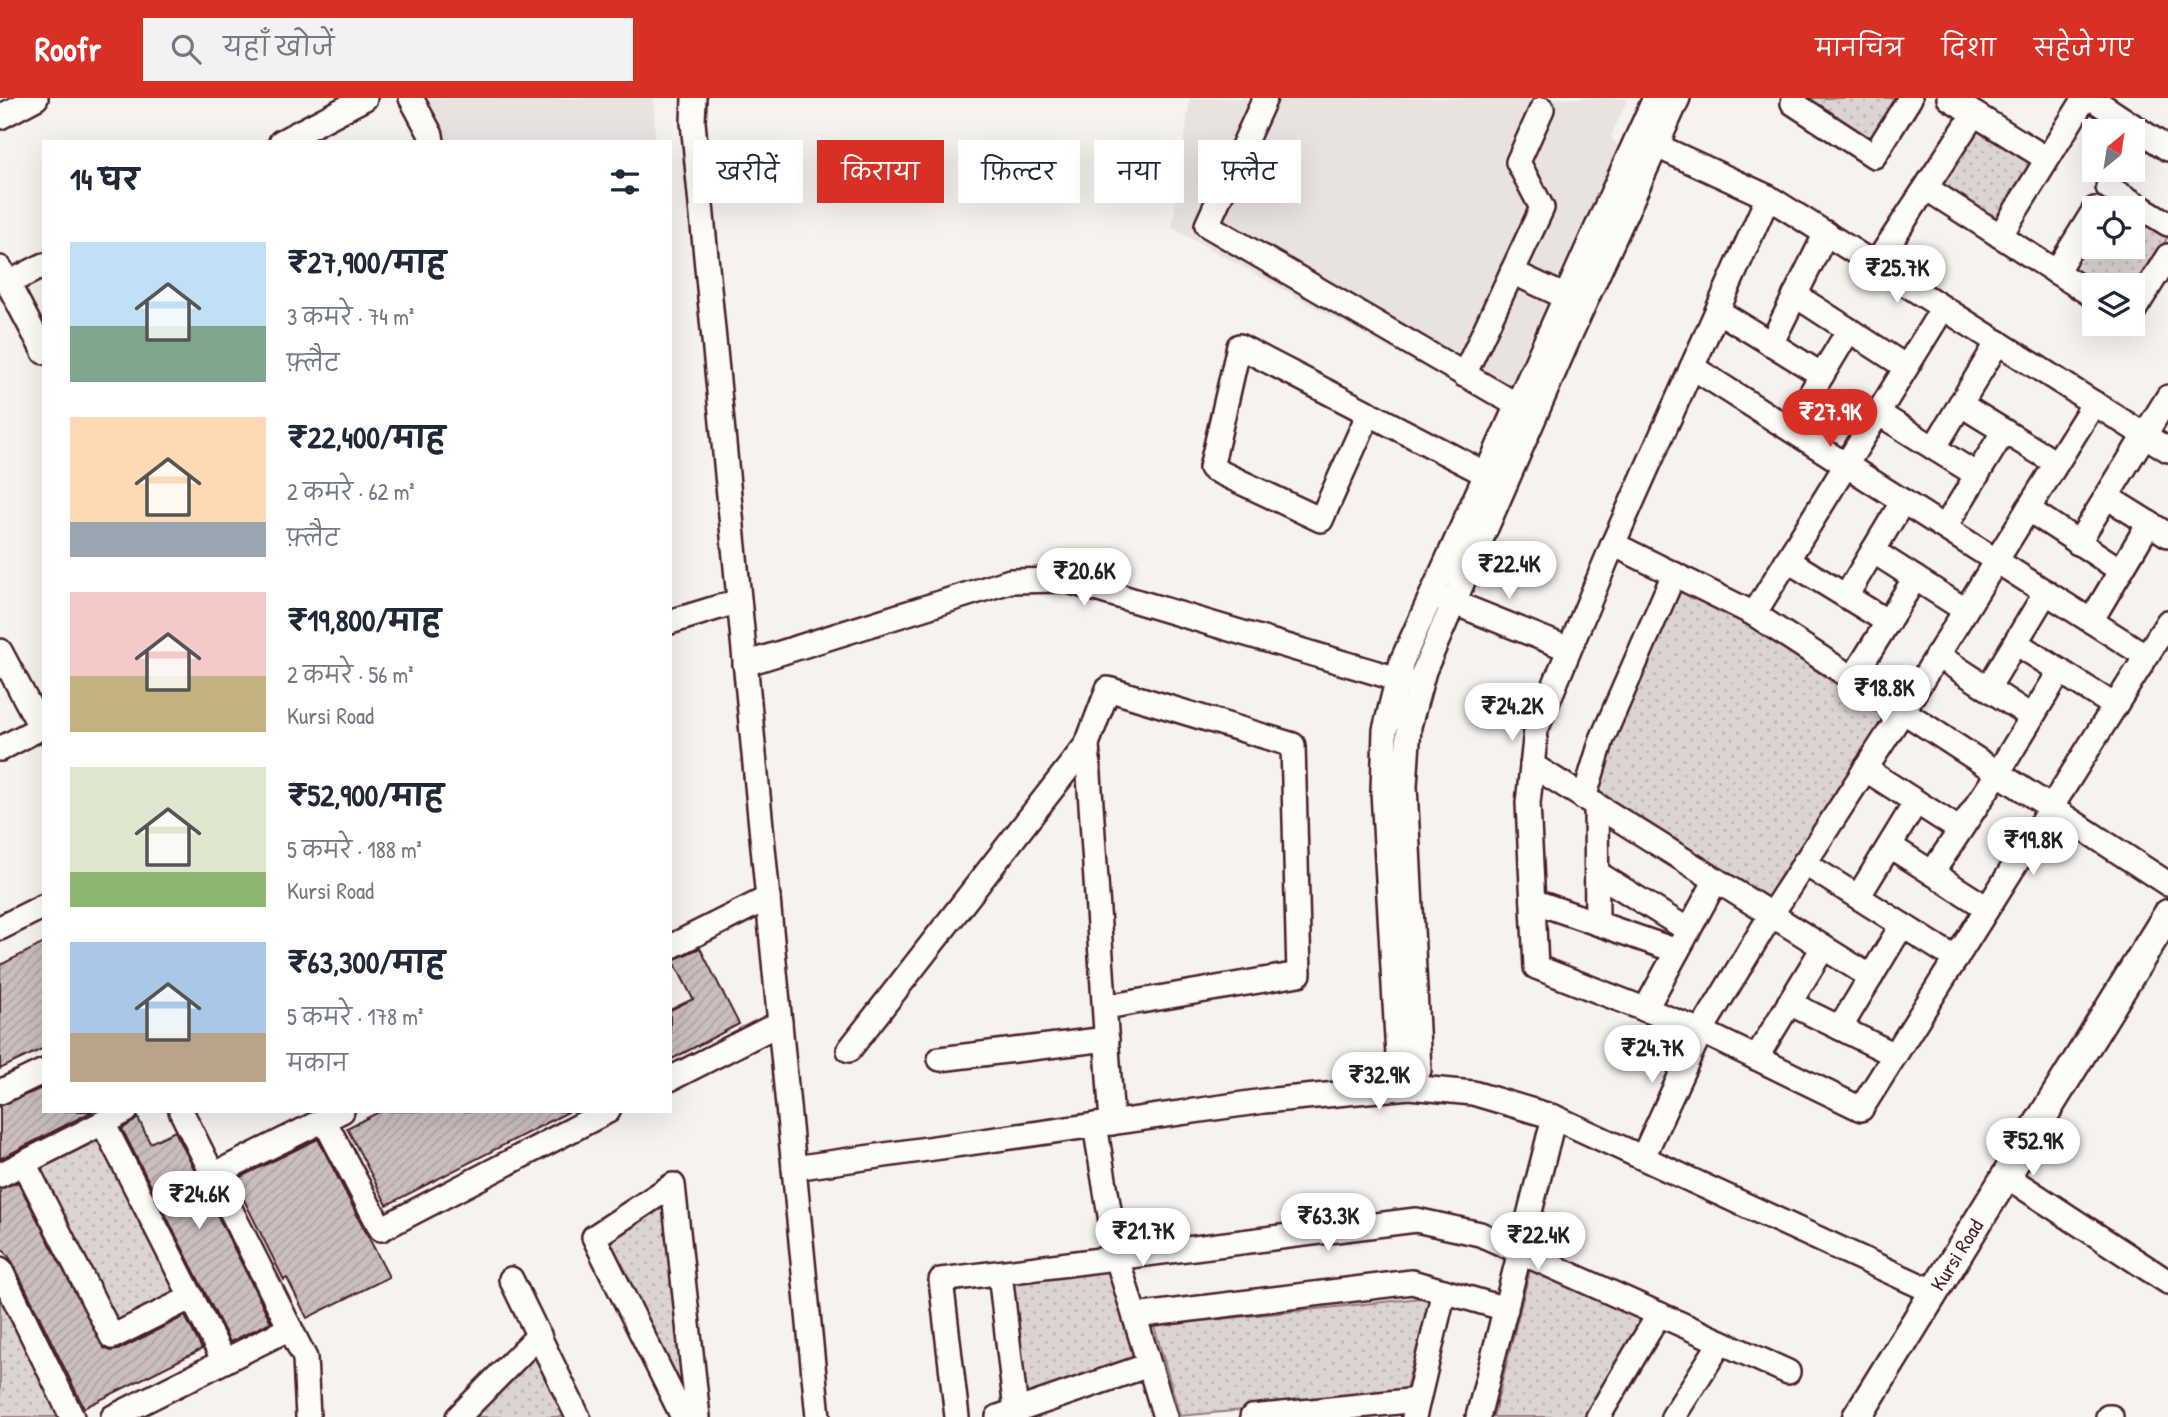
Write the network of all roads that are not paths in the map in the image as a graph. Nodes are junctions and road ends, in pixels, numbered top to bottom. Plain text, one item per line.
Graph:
1 (36, 98) edge
2 (365, 98) edge
3 (411, 98) edge
4 (694, 98) edge
5 (1265, 98) edge
6 (1656, 98) edge
7 (1678, 98) edge
8 (1795, 98) edge
9 (1910, 98) edge
10 (1949, 98) edge
11 (2085, 98) edge
12 (2091, 98) edge
13 (1542, 109) dead end
14 (1974, 114) junction
15 (0, 117) edge
16 (2115, 119) edge
17 (285, 140) edge
18 (432, 140) edge
19 (1647, 141) junction
20 (2146, 142) edge
21 (2168, 149) edge
22 (2047, 159) junction
23 (2118, 182) edge
24 (1926, 188) junction
25 (1768, 197) junction
26 (2168, 225) edge
27 (2082, 230) edge
28 (1825, 233) junction
29 (2000, 236) junction
30 (2168, 256) edge
31 (1875, 265) junction
32 (42, 266) edge
33 (1512, 272) junction
34 (2056, 272) junction
35 (4, 276) edge
36 (2082, 289) edge
37 (2145, 293) edge
38 (1795, 295) junction
39 (1566, 297) junction
40 (1943, 308) junction
41 (1717, 311) junction
42 (1849, 330) junction
43 (1998, 342) junction
44 (1771, 344) junction
45 (42, 348) edge
46 (1692, 367) junction
47 (1906, 367) junction
48 (1464, 374) junction
49 (1822, 375) junction
50 (2168, 397) edge
51 (2094, 403) junction
52 (1960, 404) junction
53 (1517, 405) junction
54 (1369, 413) junction
55 (1878, 413) junction
56 (1790, 428) junction
57 (2004, 431) junction
58 (2145, 436) junction
59 (1934, 448) junction
60 (2168, 450) edge
61 (2056, 463) junction
62 (1847, 464) junction
63 (1486, 474) junction
64 (1977, 475) junction
65 (2107, 497) junction
66 (1903, 500) junction
67 (2028, 509) junction
68 (1945, 527) junction
69 (2159, 529) edge
70 (2078, 542) junction
71 (1613, 544) junction
72 (1873, 551) junction
73 (1787, 560) junction
74 (1996, 560) junction
75 (2120, 570) junction
76 (1674, 574) junction
77 (1915, 578) junction
78 (2046, 592) junction
79 (1432, 594) junction
80 (1846, 596) junction
81 (739, 601) junction
82 (1454, 603) junction
83 (1965, 610) junction
84 (1754, 614) junction
85 (672, 621) edge
86 (2091, 621) junction
87 (1888, 622) junction
88 (2168, 622) edge
89 (2016, 643) junction
90 (1569, 649) junction
91 (1937, 655) junction
92 (2146, 656) junction
93 (2, 658) edge
94 (745, 664) junction
95 (2060, 671) junction
96 (1853, 678) junction
97 (1398, 680) junction
98 (1420, 686) junction
99 (1988, 688) junction
100 (2115, 706) junction
101 (1903, 711) junction
102 (2032, 717) junction
103 (42, 727) edge
104 (1087, 744) junction
105 (0, 749) edge
106 (1532, 765) junction
107 (1865, 769) junction
108 (1998, 773) junction
109 (1590, 801) junction
110 (1916, 802) junction
111 (2051, 808) junction
112 (1960, 830) junction
113 (1889, 846) junction
114 (1804, 863) junction
115 (1597, 873) junction
116 (1932, 873) junction
117 (1716, 880) junction
118 (2168, 884) edge
119 (1858, 897) junction
120 (768, 898) junction
121 (1533, 901) junction
122 (42, 907) edge
123 (1987, 908) junction
124 (2168, 914) edge
125 (1771, 915) junction
126 (1597, 923) junction
127 (1902, 925) junction
128 (0, 928) edge
129 (1683, 941) junction
130 (672, 946) edge
131 (1823, 948) junction
132 (1956, 959) junction
133 (1871, 977) junction
134 (1789, 1003) junction
135 (1105, 1007) junction
136 (1645, 1010) junction
137 (780, 1023) junction
138 (1840, 1028) junction
139 (1701, 1031) junction
140 (1107, 1040) junction
141 (849, 1050) dead end
142 (1895, 1055) junction
143 (1756, 1058) junction
144 (940, 1059) dead end
145 (42, 1071) edge
146 (672, 1078) edge
147 (1409, 1087) junction
148 (0, 1092) edge
149 (122, 1113) edge
150 (182, 1113) edge
151 (604, 1113) edge
152 (333, 1116) edge
153 (1554, 1117) junction
154 (103, 1123) junction
155 (1103, 1124) junction
156 (1643, 1157) junction
157 (24, 1163) junction
158 (794, 1168) junction
159 (0, 1175) edge
160 (214, 1175) junction
161 (2006, 1176) junction
162 (1520, 1252) junction
163 (1117, 1258) junction
164 (0, 1269) edge
165 (1000, 1273) junction
166 (511, 1279) dead end
167 (2168, 1282) edge
168 (1444, 1291) junction
169 (1934, 1292) junction
170 (192, 1297) junction
171 (1506, 1308) junction
172 (1659, 1314) junction
173 (1135, 1316) junction
174 (290, 1328) junction
175 (539, 1335) junction
176 (1721, 1342) junction
177 (224, 1361) junction
178 (1149, 1364) junction
179 (1788, 1372) dead end
180 (1416, 1409) edge
181 (1007, 1414) edge
182 (72, 1417) edge
183 (113, 1417) edge
184 (308, 1417) edge
185 (458, 1417) edge
186 (578, 1417) edge
187 (683, 1417) edge
188 (698, 1417) edge
189 (818, 1417) edge
190 (957, 1417) edge
191 (1165, 1417) edge
192 (1252, 1417) edge
193 (1478, 1417) edge
194 (1598, 1417) edge
195 (1673, 1417) edge
196 (1857, 1417) edge

1 - 15 street
2 - 17 street
3 - 18 street
4 - 81 street
5 - 48 street
6 - 19 street
7 - 19 street
8 - 9 street
10 - 14 street
11 - 22 street
12 - 16 street
13 - 33 street
14 - 22 street
14 - 24 street
19 - 25 street
19 - 39 street
19 - 82 street
20 - 21 street
22 - 29 street
23 - 26 street
24 - 29 street
24 - 31 street
25 - 28 street
25 - 41 street
27 - 34 street
28 - 31 street
28 - 38 street
29 - 34 street
30 - 37 street
31 - 40 street
32 - 35 street
33 - 39 street
33 - 48 street
34 - 36 street
35 - 45 street
38 - 42 street
38 - 44 street
39 - 53 street
40 - 43 street
40 - 47 street
41 - 44 street
41 - 46 street
42 - 47 street
42 - 49 street
43 - 51 street
43 - 52 street
44 - 49 street
46 - 56 street
46 - 71 street
47 - 55 street
48 - 53 street
49 - 56 street
50 - 58 street
51 - 58 street
51 - 61 street
52 - 57 street
52 - 59 street
53 - 63 street
54 - 54 street
54 - 63 street
55 - 59 street
55 - 62 street
56 - 62 street
57 - 61 street
57 - 64 street
58 - 60 street
58 - 65 street
59 - 64 street
61 - 67 street
62 - 66 street
62 - 73 street
63 - 79 street
64 - 68 street
65 - 69 street
65 - 70 street
66 - 68 street
66 - 72 street
67 - 70 street
67 - 74 street
68 - 74 street
69 - 75 street
70 - 75 street
71 - 76 street
71 - 90 street
72 - 77 street
72 - 80 street
73 - 80 street
73 - 84 street
74 - 78 street
74 - 83 street
75 - 86 street
76 - 84 street
76 - 109 street
77 - 83 street
77 - 87 street
78 - 86 street
78 - 89 street
79 - 82 street
79 - 97 street
80 - 87 street
81 - 85 street
81 - 94 street
82 - 90 street
82 - 98 street
83 - 91 street
84 - 96 street
86 - 92 street
87 - 96 street
88 - 92 street
89 - 95 street
89 - 99 street
90 - 106 street
91 - 99 street
91 - 101 street
92 - 100 street
93 - 103 street
94 - 97 street
94 - 120 street
95 - 100 street
95 - 102 street
96 - 101 street
97 - 98 street
97 - 147 street
98 - 147 street
99 - 102 street
100 - 111 street
101 - 107 street
101 - 108 street
102 - 108 street
103 - 105 street
104 - 135 street
104 - 135 street
104 - 141 street
106 - 109 street
106 - 121 street
107 - 110 street
107 - 114 street
108 - 111 street
108 - 112 street
109 - 115 street
109 - 117 street
110 - 112 street
110 - 113 street
111 - 118 street
111 - 123 street
112 - 116 street
113 - 116 street
113 - 119 street
114 - 119 street
114 - 125 street
115 - 126 street
115 - 129 street
116 - 123 street
117 - 125 street
117 - 129 street
119 - 127 street
120 - 130 street
120 - 137 street
121 - 126 street
121 - 136 street
122 - 128 street
123 - 132 street
124 - 161 main road, Kursi Road
125 - 131 street
125 - 139 street
126 - 129 street
127 - 132 street
127 - 133 street
129 - 136 street
131 - 133 street
131 - 134 street
132 - 142 street
133 - 138 street
134 - 138 street
134 - 143 street
135 - 140 street
136 - 139 street
137 - 146 street
137 - 158 street
138 - 142 street
139 - 143 street
139 - 156 street
140 - 144 street
140 - 155 street
142 - 143 street
145 - 148 street
147 - 153 street
147 - 155 street
149 - 154 street
150 - 160 street
151 - 152 street
152 - 160 street
153 - 156 street
153 - 162 street
154 - 157 street
154 - 170 street
155 - 158 street
155 - 163 street
156 - 169 street
157 - 159 street
157 - 170 street
158 - 189 street
160 - 174 street
161 - 167 street
161 - 169 main road, Kursi Road
162 - 163 street
162 - 171 street
162 - 172 street
163 - 165 street
163 - 173 street
164 - 182 street
165 - 181 street
165 - 190 street
166 - 175 street
168 - 171 street
168 - 173 street
168 - 180 street
169 - 196 main road, Kursi Road
170 - 177 street
171 - 193 street
172 - 176 street
172 - 194 street
173 - 178 street
174 - 177 street
174 - 184 street
175 - 185 street
175 - 186 street
176 - 179 street
176 - 195 street
177 - 183 street
178 - 181 street
178 - 191 street
180 - 192 street
187 - 188 street

